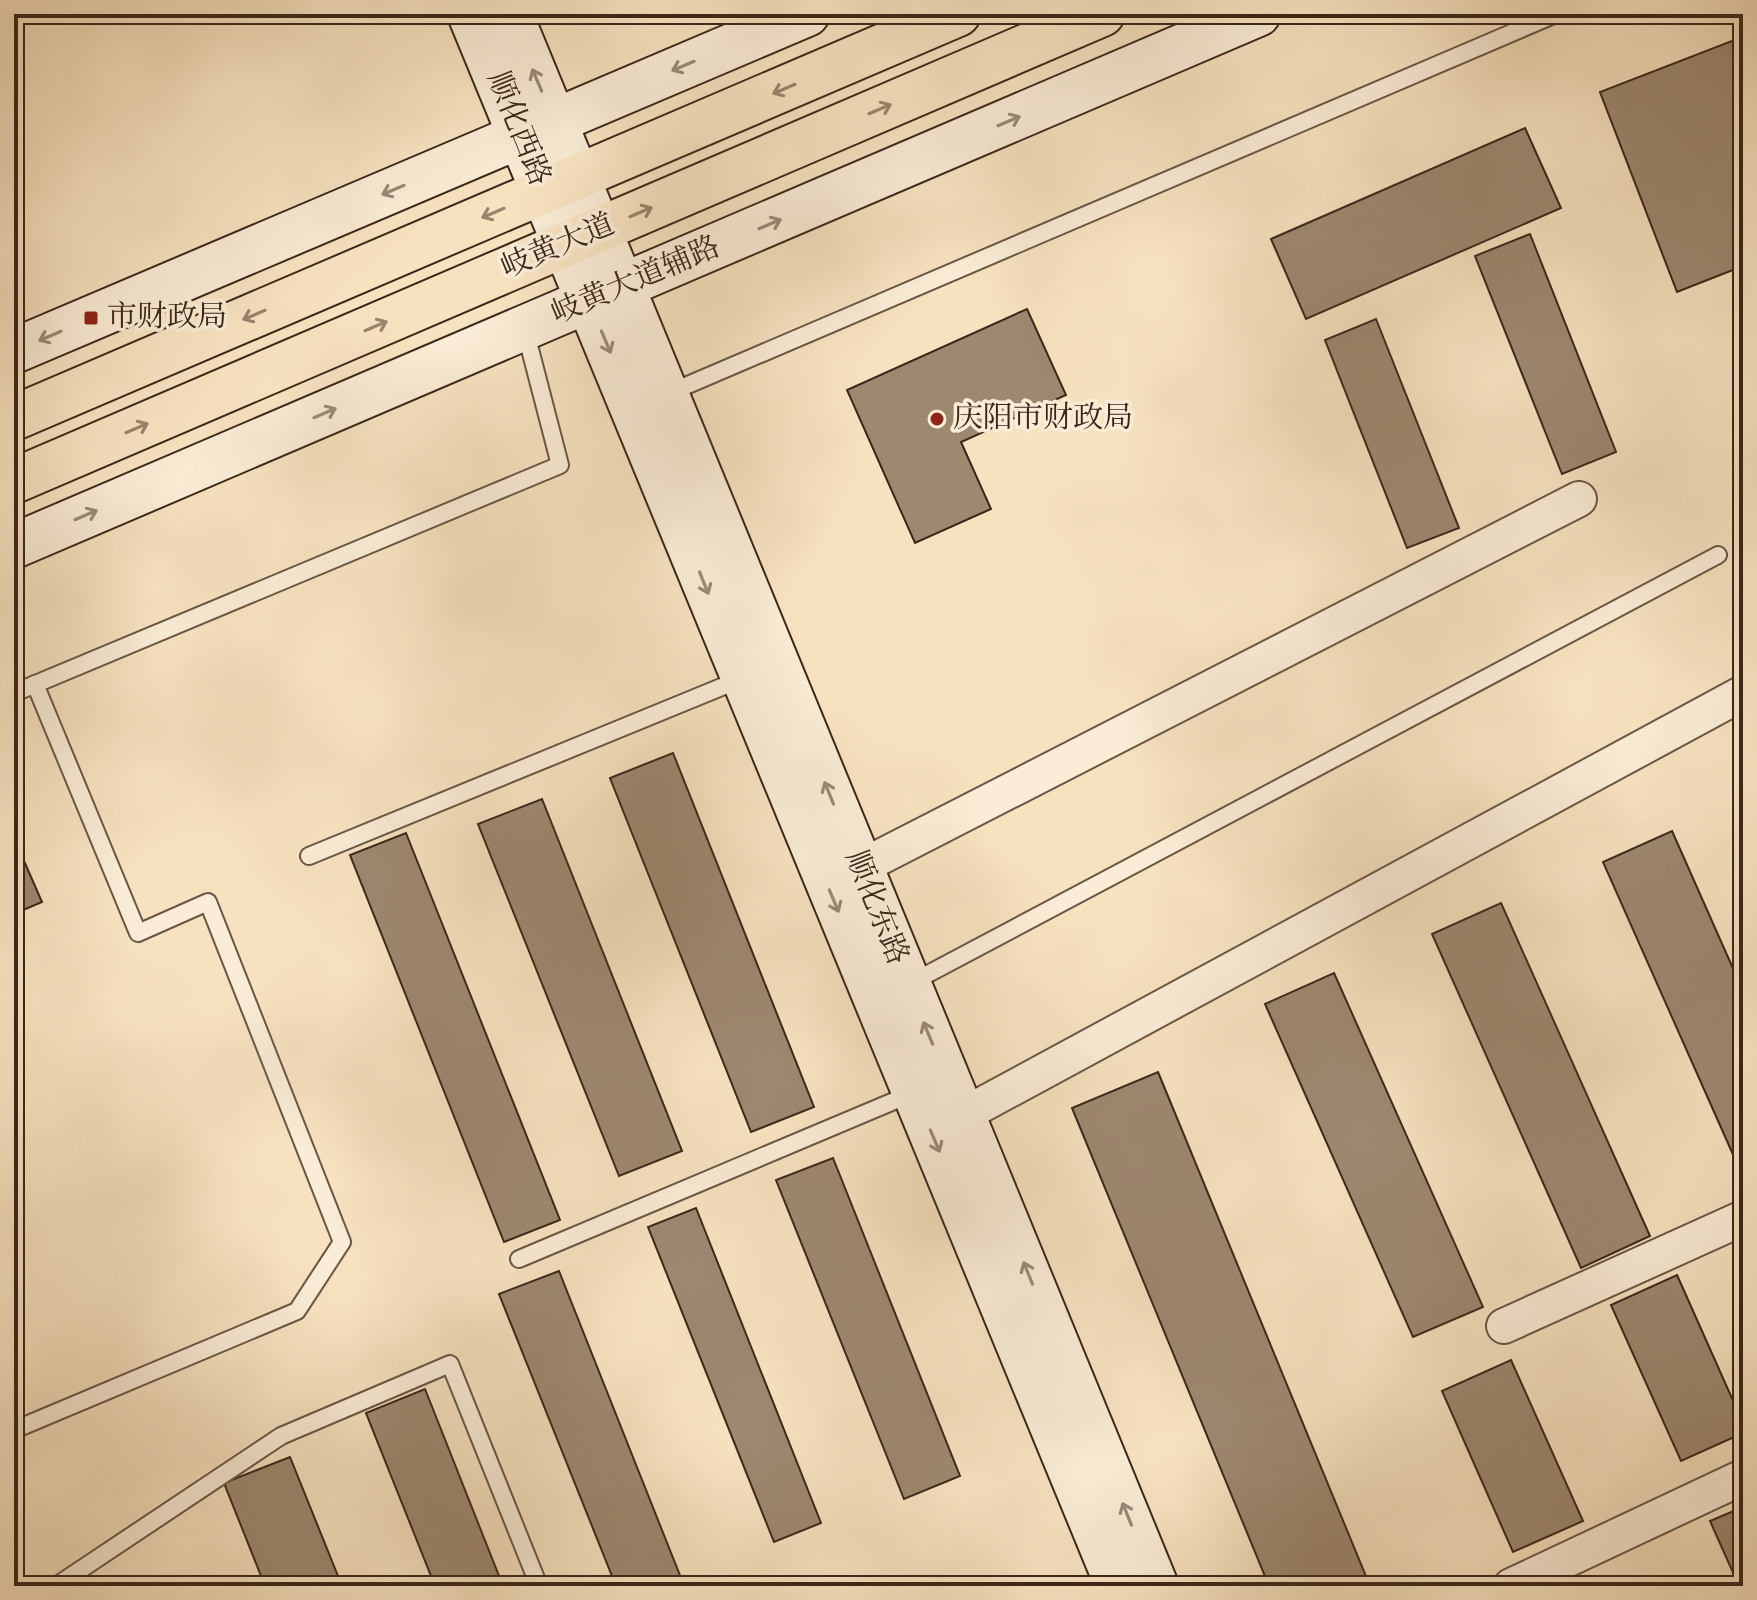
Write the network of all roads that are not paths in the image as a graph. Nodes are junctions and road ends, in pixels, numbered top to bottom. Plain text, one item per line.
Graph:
1 (470, 14) edge
2 (510, 14) edge
3 (807, 14) edge
4 (958, 14) edge
5 (1102, 14) edge
6 (1258, 14) edge
7 (1556, 14) edge
8 (537, 129) junction
9 (560, 185) junction
10 (582, 237) junction
11 (606, 294) junction
12 (524, 328) junction
13 (14, 351) edge
14 (668, 393) junction
15 (14, 418) edge
16 (14, 481) edge
17 (1579, 499) dead end
18 (14, 546) edge
19 (1718, 555) dead end
20 (742, 678) junction
21 (35, 684) junction
22 (14, 693) edge
23 (1743, 693) edge
24 (309, 856) dead end
25 (859, 868) junction
26 (908, 985) junction
27 (914, 1092) junction
28 (963, 1115) junction
29 (1743, 1218) edge
30 (519, 1259) dead end
31 (1504, 1326) dead end
32 (14, 1430) edge
33 (1743, 1477) edge
34 (56, 1586) edge
35 (539, 1586) edge
36 (1118, 1586) edge
37 (1156, 1586) edge
38 (1511, 1586) edge

1 - 8 street, 顺化西路
8 -> 2 street, 顺化西路
3 -> 8 street
4 -> 9 main road, 岐黄大道
10 -> 5 main road, 岐黄大道
11 -> 6 street, 岐黄大道辅路
7 - 14 lane
8 - 9 street, 顺化西路
8 -> 13 street
9 - 10 street, 顺化西路
9 -> 15 main road, 岐黄大道
10 - 11 street, 顺化东路
16 -> 10 main road, 岐黄大道
11 - 12 street, 岐黄大道辅路
11 - 14 street, 顺化东路
11 -> 20 street, 顺化东路
18 -> 12 street, 岐黄大道辅路
12 - 21 lane
25 -> 14 street, 顺化东路
17 - 25 street
19 - 26 lane
20 - 24 lane
20 -> 27 street, 顺化东路
21 - 22 lane
21 - 32 lane
23 - 28 street
25 - 26 street, 顺化东路
28 -> 26 street, 顺化东路
27 - 30 lane
27 -> 36 street, 顺化东路
37 -> 28 street, 顺化东路
29 - 31 street
33 - 38 street
34 - 35 lane

